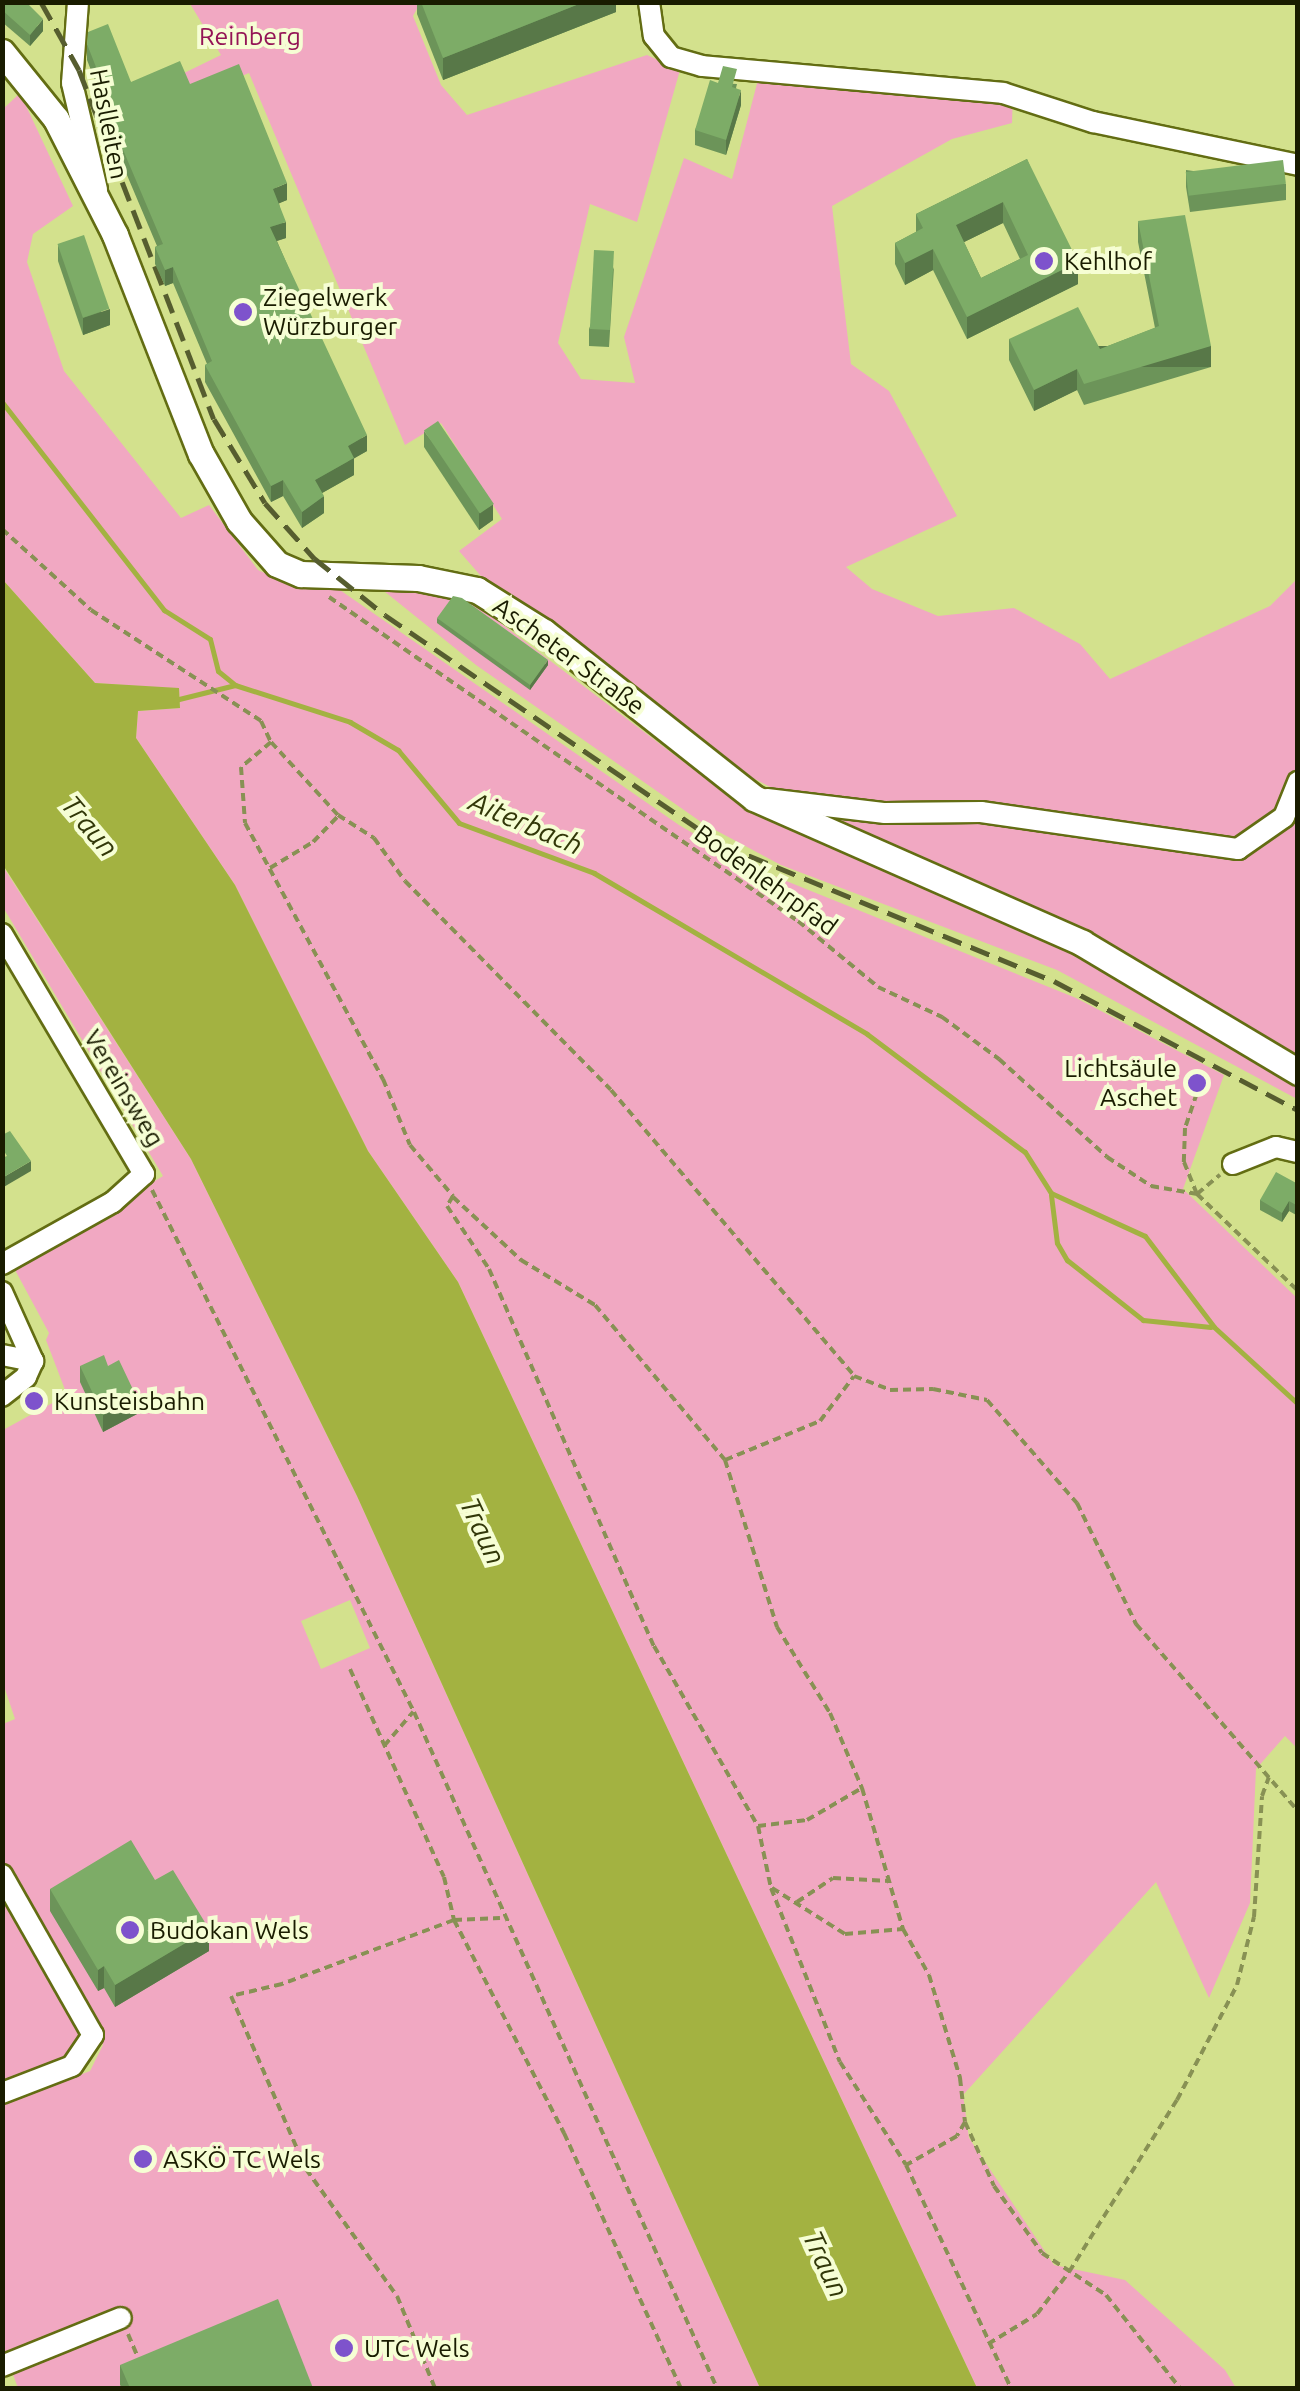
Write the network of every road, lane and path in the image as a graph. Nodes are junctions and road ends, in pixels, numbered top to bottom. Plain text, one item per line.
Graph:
1 (78, 2) edge
2 (649, 2) edge
3 (2, 52) edge
4 (1298, 165) edge
5 (98, 196) junction
6 (2, 529) edge
7 (326, 597) dead end
8 (271, 742) junction
9 (1298, 782) edge
10 (754, 798) junction
11 (338, 816) junction
12 (270, 868) junction
13 (2, 934) edge
14 (1298, 1072) edge
15 (1201, 1081) dead end
16 (1298, 1152) edge
17 (1232, 1164) joint
18 (144, 1174) junction
19 (1197, 1194) junction
20 (452, 1196) junction
21 (2, 1264) edge
22 (1298, 1291) edge
23 (2, 1292) edge
24 (2, 1355) edge
25 (34, 1362) junction
26 (854, 1376) junction
27 (8, 1393) edge
28 (724, 1460) junction
29 (350, 1668) dead end
30 (414, 1712) junction
31 (384, 1746) junction
32 (1269, 1777) junction
33 (862, 1788) junction
34 (1298, 1811) edge
35 (758, 1826) junction
36 (2, 1876) edge
37 (890, 1881) junction
38 (772, 1888) junction
39 (798, 1902) junction
40 (502, 1918) junction
41 (454, 1920) junction
42 (903, 1929) junction
43 (2, 2093) edge
44 (966, 2122) junction
45 (906, 2165) junction
46 (1070, 2272) junction
47 (122, 2318) joint
48 (988, 2344) junction
49 (141, 2364) edge
50 (2, 2366) edge
51 (434, 2388) edge
52 (681, 2388) edge
53 (717, 2388) edge
54 (1011, 2388) edge
55 (1180, 2388) edge

1 - 5 street, Haslleiten
2 - 4 street
3 - 5 main road, Ascheter Straße
5 - 10 main road, Ascheter Straße
6 - 8 path
7 - 19 path, Bodenlehrpfad
8 - 11 path
8 - 12 path
9 - 10 street
10 - 14 main road, Ascheter Straße
11 - 12 path
11 - 26 path
12 - 20 path
13 - 18 street, Vereinsweg
15 - 19 path
16 - 17 street
17 - 19 path
18 - 21 street, Vereinsweg
18 - 30 path
19 - 22 path
20 - 28 path
20 - 35 path
23 - 25 street
24 - 25 street
25 - 27 street
26 - 28 path
26 - 32 path
28 - 33 path
29 - 31 path
30 - 31 path
30 - 40 path
31 - 41 path
32 - 34 path
32 - 46 path
33 - 35 path
33 - 37 path
35 - 38 path
36 - 43 street
37 - 39 path
37 - 42 path
38 - 39 path
38 - 45 path
39 - 42 path
40 - 41 path
40 - 53 path
41 - 51 path
41 - 52 path
42 - 44 path
44 - 45 path
44 - 46 path
45 - 48 path
46 - 48 path
46 - 55 path
47 - 49 path
47 - 50 street
48 - 54 path

